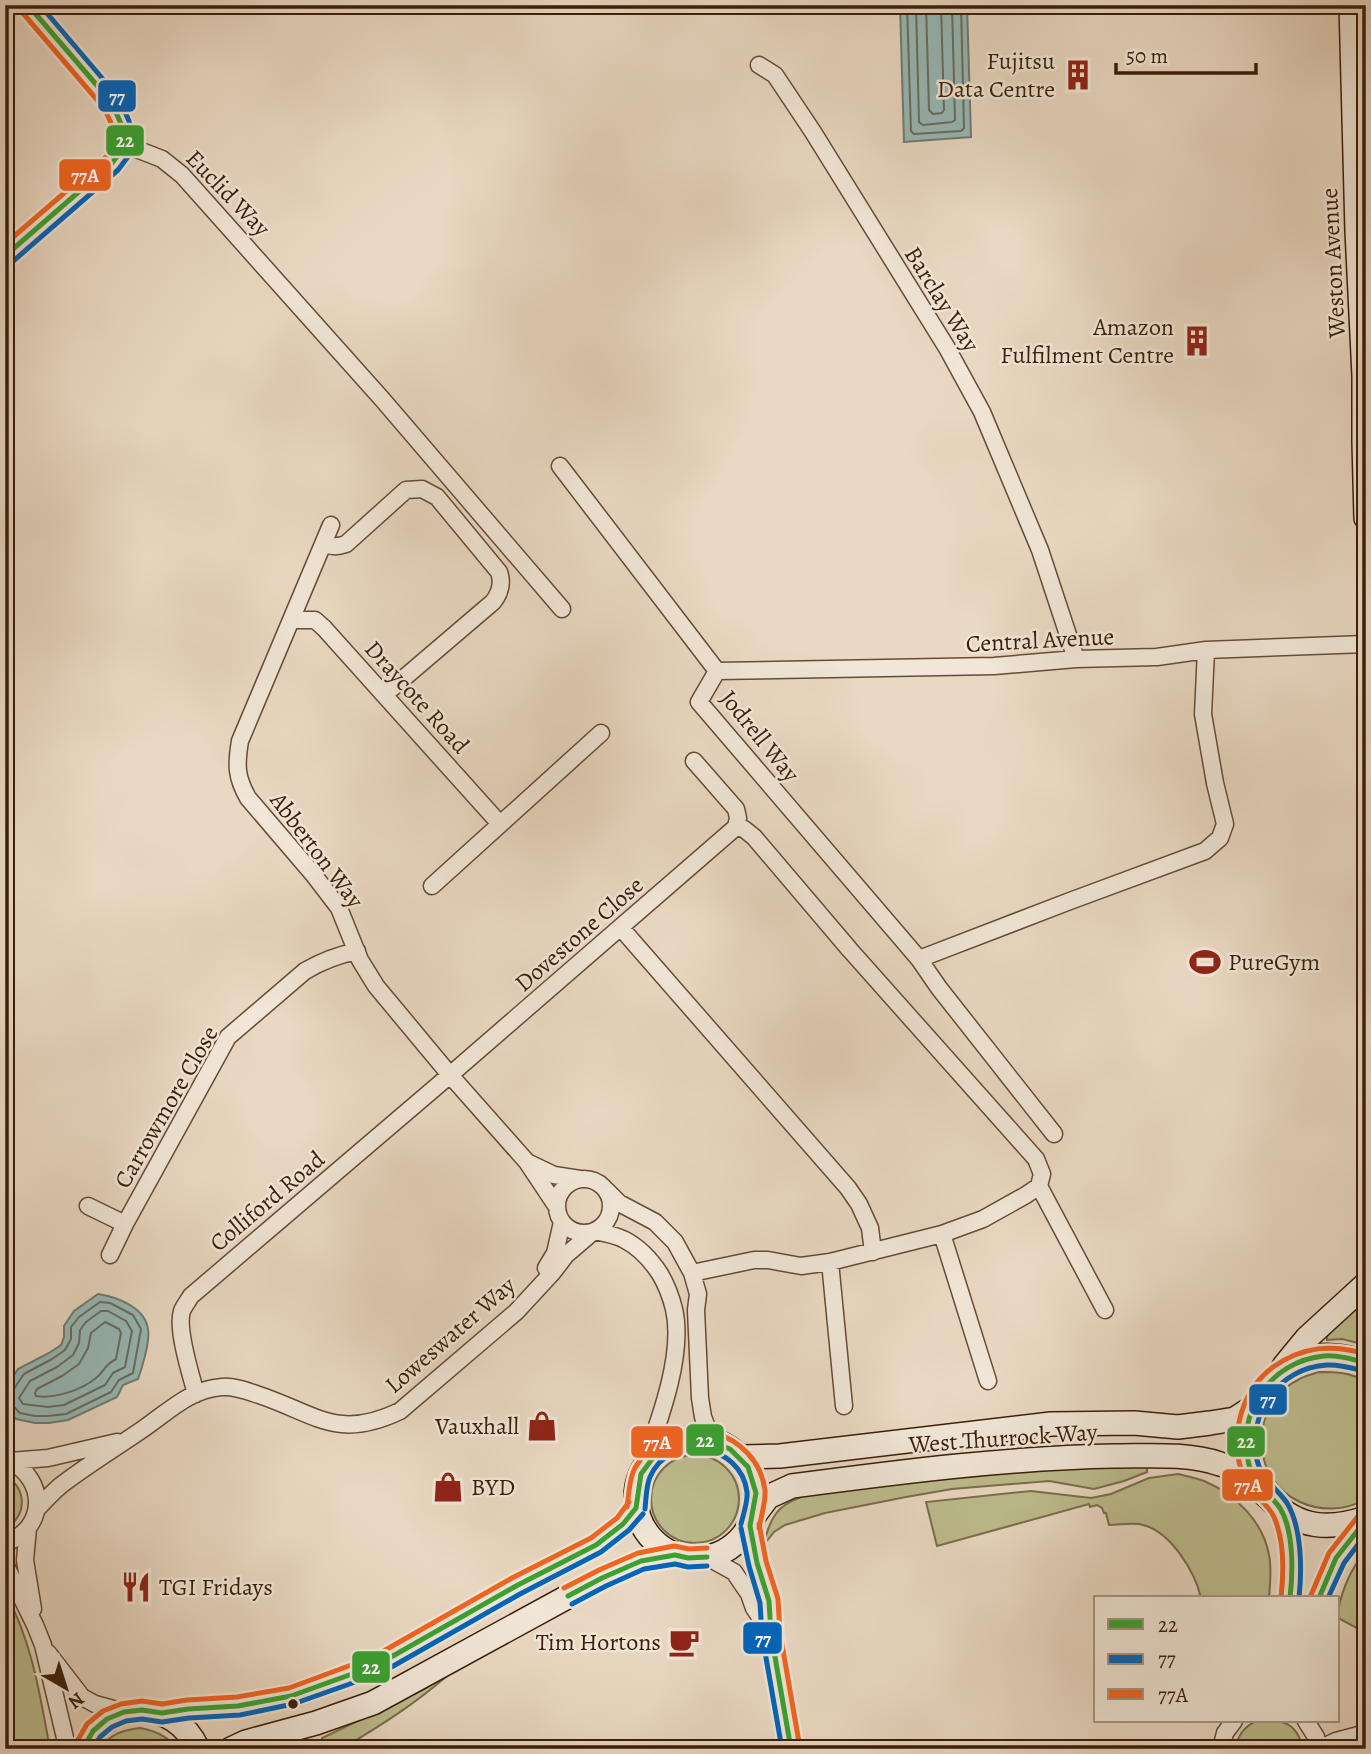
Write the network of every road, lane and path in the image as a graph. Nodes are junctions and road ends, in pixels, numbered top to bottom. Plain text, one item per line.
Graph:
1 (28, 5) edge
2 (1351, 5) edge
3 (759, 65) dead end
4 (126, 145) junction
5 (5, 256) edge
6 (560, 466) dead end
7 (1366, 518) edge
8 (331, 525) dead end
9 (324, 543) junction
10 (562, 610) dead end
11 (291, 620) junction
12 (1366, 644) edge
13 (1206, 650) junction
14 (1076, 659) junction
15 (717, 671) junction
16 (384, 695) junction
17 (601, 733) dead end
18 (694, 761) dead end
19 (500, 824) junction
20 (736, 827) junction
21 (432, 886) dead end
22 (621, 928) junction
23 (357, 951) junction
24 (919, 960) junction
25 (450, 1075) junction
26 (1054, 1134) dead end
27 (527, 1162) junction
28 (580, 1179) junction
29 (1039, 1186) junction
30 (606, 1190) junction
31 (88, 1206) dead end
32 (559, 1214) junction
33 (125, 1224) junction
34 (594, 1231) junction
35 (942, 1234) junction
36 (873, 1252) junction
37 (110, 1255) dead end
38 (830, 1262) junction
39 (692, 1273) junction
40 (1366, 1284) edge
41 (537, 1290) junction
42 (1105, 1310) dead end
43 (1366, 1363) edge
44 (1278, 1374) junction
45 (988, 1381) dead end
46 (196, 1394) junction
47 (844, 1406) dead end
48 (1252, 1408) junction
49 (712, 1440) junction
50 (123, 1441) junction
51 (741, 1458) junction
52 (7, 1460) edge
53 (641, 1472) junction
54 (1261, 1489) junction
55 (636, 1508) junction
56 (37, 1509) junction
57 (1281, 1510) junction
58 (1366, 1519) edge
59 (752, 1521) junction
60 (28, 1528) junction
61 (5, 1543) edge
62 (675, 1555) junction
63 (707, 1557) junction
64 (5, 1564) edge
65 (1290, 1596) edge
66 (1320, 1596) edge
67 (36, 1625) junction
68 (771, 1634) junction
69 (43, 1645) junction
70 (124, 1712) junction
71 (162, 1713) junction
72 (1233, 1722) edge
73 (1307, 1722) edge
74 (1366, 1733) edge
75 (70, 1749) edge
76 (83, 1749) edge
77 (198, 1749) edge
78 (231, 1749) edge
79 (791, 1749) edge
80 (1221, 1749) edge
81 (1319, 1749) edge

1 - 4 main road
2 - 7 main road, Weston Avenue
3 - 14 street, Barclay Way
4 - 5 main road
4 - 10 street, Euclid Way
6 - 15 street, Jodrell Way
8 - 9 street, Abberton Way
9 - 11 street, Abberton Way
9 - 16 street
11 - 16 street, Draycote Road
11 - 23 street, Abberton Way
12 - 13 street, Central Avenue
13 - 14 street, Central Avenue
13 - 24 street
14 - 15 street, Central Avenue
15 - 24 street, Jodrell Way
16 - 19 street, Draycote Road
17 - 19 street
18 - 20 street
19 - 21 street
20 - 22 street, Dovestone Close
20 - 29 street
22 - 25 street, Dovestone Close
22 - 36 street
23 - 25 street, Abberton Way
23 - 33 street, Carrowmore Close
24 - 26 street
25 - 27 street, Abberton Way
25 - 46 street, Colliford Road
27 - 28 street, Abberton Way
27 - 32 street, Abberton Way
28 - 30 street
28 - 32 street
29 - 35 street
29 - 42 street
30 - 34 street
30 - 39 street
31 - 33 street, Carrowmore Close
32 - 34 street
32 - 41 street, Loweswater Way
33 - 37 street, Carrowmore Close
34 - 41 street, Loweswater Way
34 - 53 street
35 - 36 street
35 - 45 street
36 - 38 street
38 - 39 street
38 - 47 street
39 - 49 street
40 - 44 main road
41 - 46 street, Loweswater Way
43 - 44 main road
44 - 48 main road
46 - 50 street, Loweswater Way
48 - 51 main road, West Thurrock Way
48 - 54 main road
49 - 51 main road
49 - 53 main road
50 - 52 street, Loweswater Way
50 - 56 street, Loweswater Way
51 - 59 main road
52 - 56 street
53 - 55 main road
54 - 57 main road
54 - 59 main road, West Thurrock Way
55 - 62 main road
55 - 71 main road
56 - 60 street, Loweswater Way
57 - 58 main road
57 - 65 street
58 - 66 street
59 - 63 main road
59 - 68 street
60 - 61 street
60 - 67 street
62 - 63 main road
62 - 78 main road
63 - 68 street
64 - 67 street
67 - 69 street
68 - 79 street
69 - 70 street
69 - 75 street
70 - 71 main road
70 - 76 main road
71 - 77 main road
72 - 80 street
73 - 81 street
74 - 81 street

